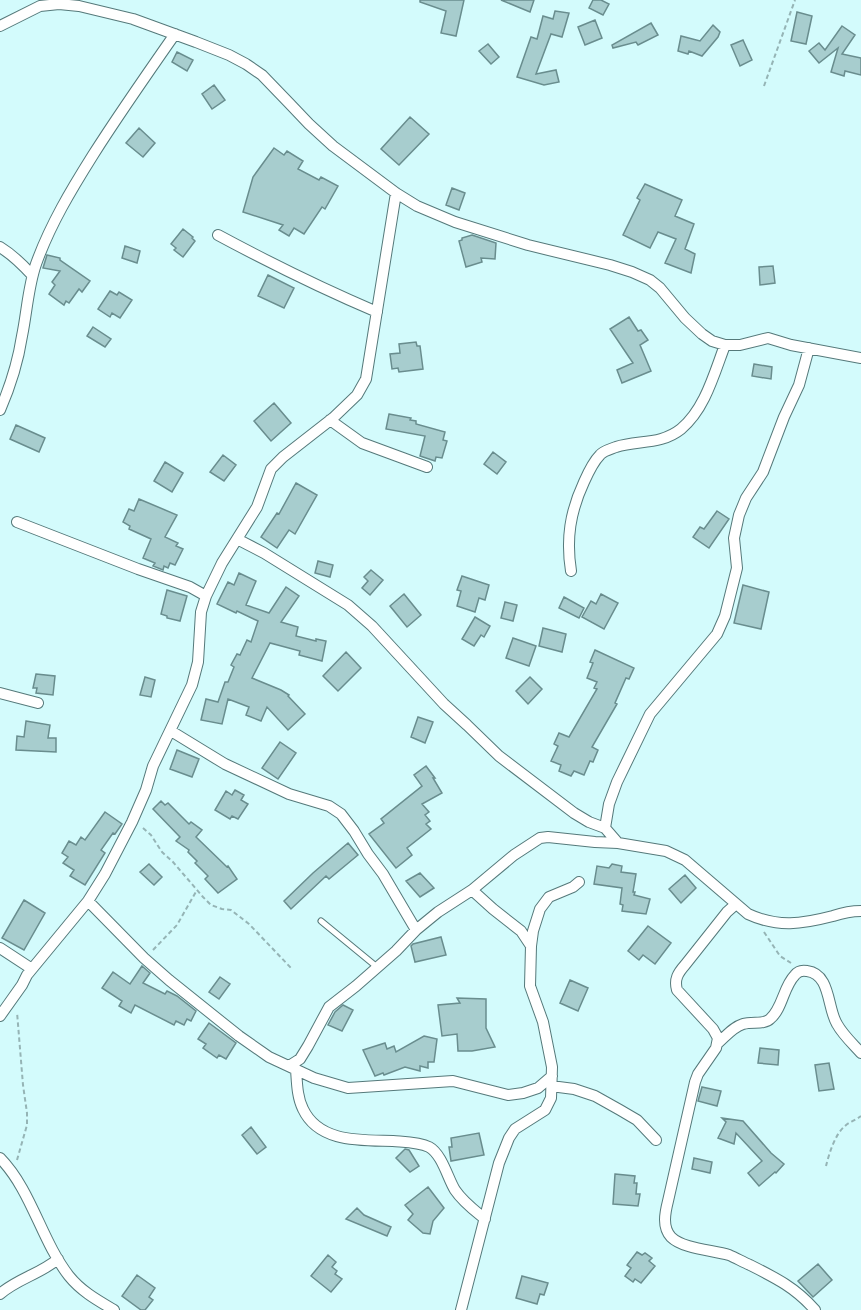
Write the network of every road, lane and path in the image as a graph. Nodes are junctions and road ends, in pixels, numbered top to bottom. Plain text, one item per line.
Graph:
1 (795, 0) edge
2 (0, 26) edge
3 (175, 34) junction
4 (764, 86) dead end
5 (396, 194) junction
6 (218, 235) dead end
7 (0, 247) edge
8 (32, 275) junction
9 (377, 312) junction
10 (725, 345) junction
11 (809, 348) junction
12 (861, 358) edge
13 (0, 410) edge
14 (330, 420) junction
15 (427, 467) dead end
16 (17, 522) dead end
17 (237, 540) junction
18 (571, 571) dead end
19 (206, 596) junction
20 (0, 693) edge
21 (38, 703) dead end
22 (171, 730) junction
23 (132, 822) junction
24 (605, 828) junction
25 (618, 843) junction
26 (579, 882) dead end
27 (197, 890) junction
28 (472, 890) junction
29 (88, 901) junction
30 (736, 904) junction
31 (861, 911) edge
32 (321, 921) dead end
33 (416, 930) junction
34 (764, 931) dead end
35 (531, 946) junction
36 (0, 948) edge
37 (144, 958) junction
38 (377, 967) junction
39 (32, 969) junction
40 (292, 969) dead end
41 (802, 970) junction
42 (15, 994) junction
43 (0, 1016) edge
44 (718, 1043) junction
45 (861, 1053) edge
46 (292, 1067) junction
47 (552, 1081) junction
48 (861, 1116) edge
49 (656, 1140) dead end
50 (0, 1158) edge
51 (826, 1166) dead end
52 (12, 1172) junction
53 (485, 1219) junction
54 (58, 1259) junction
55 (0, 1294) edge
56 (114, 1310) edge
57 (461, 1310) edge
58 (815, 1310) edge

1 - 4 path
2 - 3 street
3 - 5 street
3 - 8 street
5 - 9 street
5 - 10 street
6 - 9 street
7 - 8 street
8 - 13 street
9 - 14 street
10 - 11 street
10 - 18 street
11 - 12 street
11 - 24 street
14 - 15 street
14 - 17 street
16 - 19 street
17 - 19 street
17 - 24 street
19 - 22 street
20 - 21 street
22 - 23 street
22 - 33 street
23 - 27 path
23 - 29 street
24 - 25 street
25 - 28 street
25 - 30 street
26 - 35 street
27 - 37 path
27 - 40 path
28 - 33 street
28 - 35 street
29 - 37 street
29 - 39 street
30 - 31 street
30 - 44 street
32 - 38 lane
33 - 38 street
34 - 41 path
35 - 47 street
36 - 39 street
37 - 46 street
38 - 46 street
39 - 42 street
41 - 44 street
41 - 45 street
42 - 43 street
42 - 52 path
44 - 58 street
46 - 47 street
46 - 53 street
47 - 49 street
47 - 53 street
48 - 51 path
50 - 52 street
52 - 54 street
53 - 57 street
54 - 55 street
54 - 56 street

